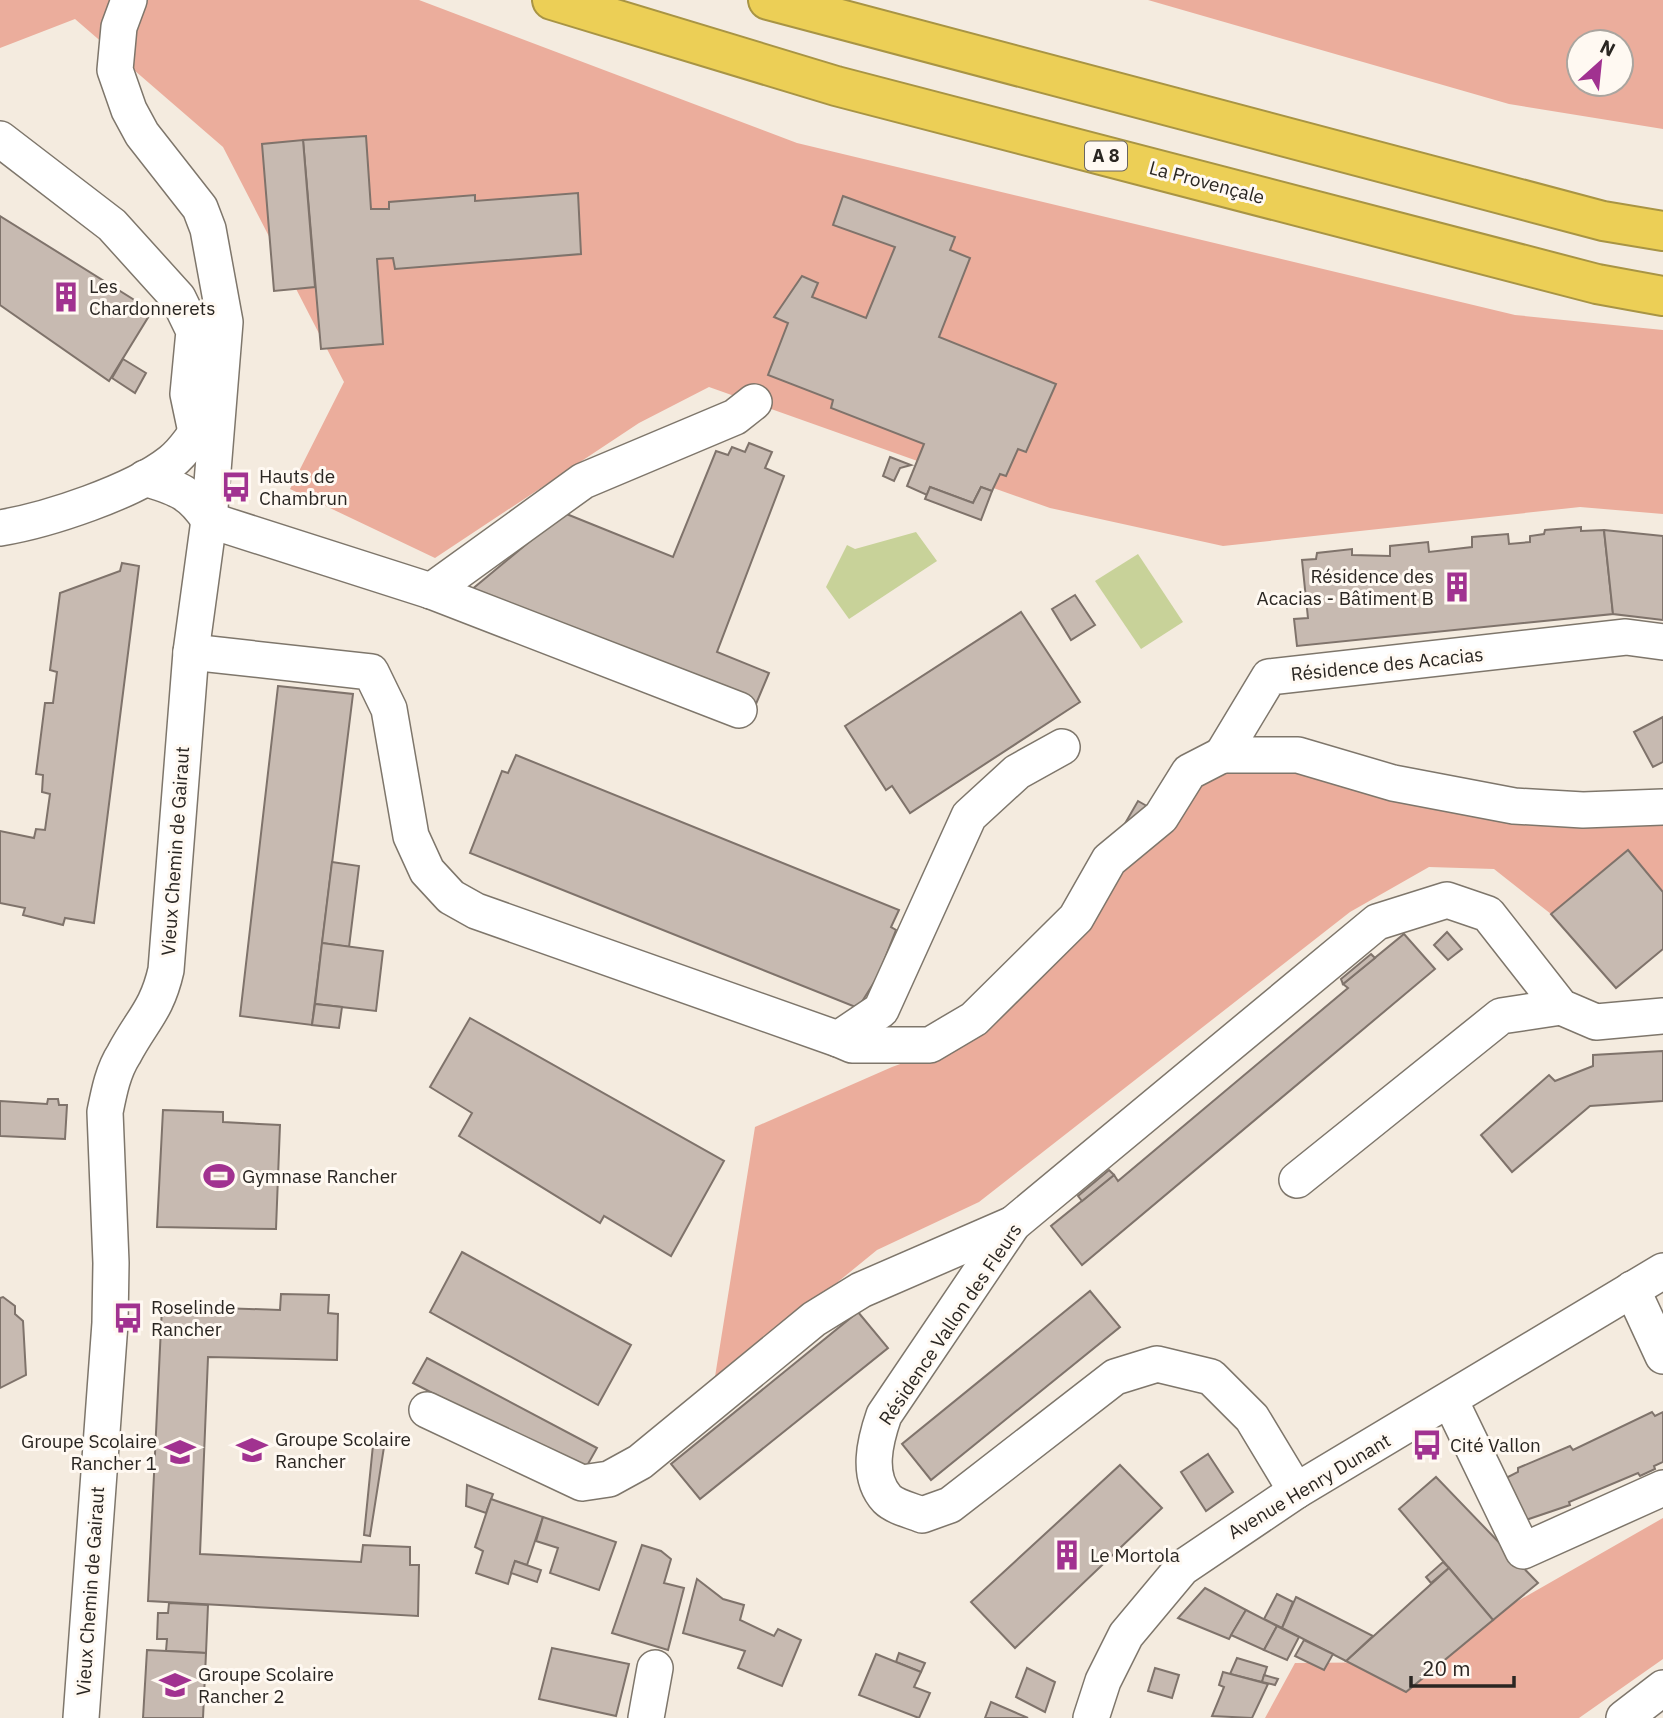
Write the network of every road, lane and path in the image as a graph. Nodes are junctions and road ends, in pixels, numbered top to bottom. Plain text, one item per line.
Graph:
1 (129, 0) edge
2 (552, 0) edge
3 (768, 0) edge
4 (0, 139) edge
5 (1663, 231) edge
6 (1663, 296) edge
7 (221, 394) junction
8 (754, 402) dead end
9 (196, 432) junction
10 (145, 478) junction
11 (209, 520) junction
12 (0, 528) edge
13 (431, 592) junction
14 (1663, 642) edge
15 (191, 652) junction
16 (739, 710) dead end
17 (1062, 747) dead end
18 (1222, 755) junction
19 (1663, 807) edge
20 (1561, 1007) junction
21 (1663, 1016) edge
22 (838, 1039) junction
23 (1297, 1180) dead end
24 (1013, 1224) junction
25 (1663, 1271) edge
26 (1632, 1289) junction
27 (1663, 1356) edge
28 (1450, 1400) junction
29 (427, 1410) dead end
30 (1663, 1488) edge
31 (1296, 1491) junction
32 (655, 1668) dead end
33 (1663, 1688) edge
34 (80, 1718) edge
35 (646, 1718) edge
36 (1091, 1718) edge
37 (1625, 1718) edge

1 - 7 street, Vieux Chemin de Gairaut
2 - 6 highway, La Provençale / A 8
3 - 5 highway
4 - 9 street
7 - 9 street
7 - 11 street, Vieux Chemin de Gairaut
8 - 13 street
9 - 10 street
10 - 11 street
10 - 12 street
11 - 13 street
11 - 15 street, Vieux Chemin de Gairaut
13 - 16 street
14 - 18 street, Résidence des Acacias
15 - 22 street
15 - 34 street, Vieux Chemin de Gairaut
17 - 22 street
18 - 19 street
18 - 22 street
20 - 21 street, Résidence Vallon des Fleurs
20 - 23 street
20 - 24 street, Résidence Vallon des Fleurs
24 - 29 street
24 - 31 street, Résidence Vallon des Fleurs
25 - 26 street, Avenue Henry Dunant
26 - 27 street
26 - 28 street, Avenue Henry Dunant
28 - 30 street
28 - 31 street, Avenue Henry Dunant
31 - 36 street, Avenue Henry Dunant
32 - 35 street
33 - 37 street

